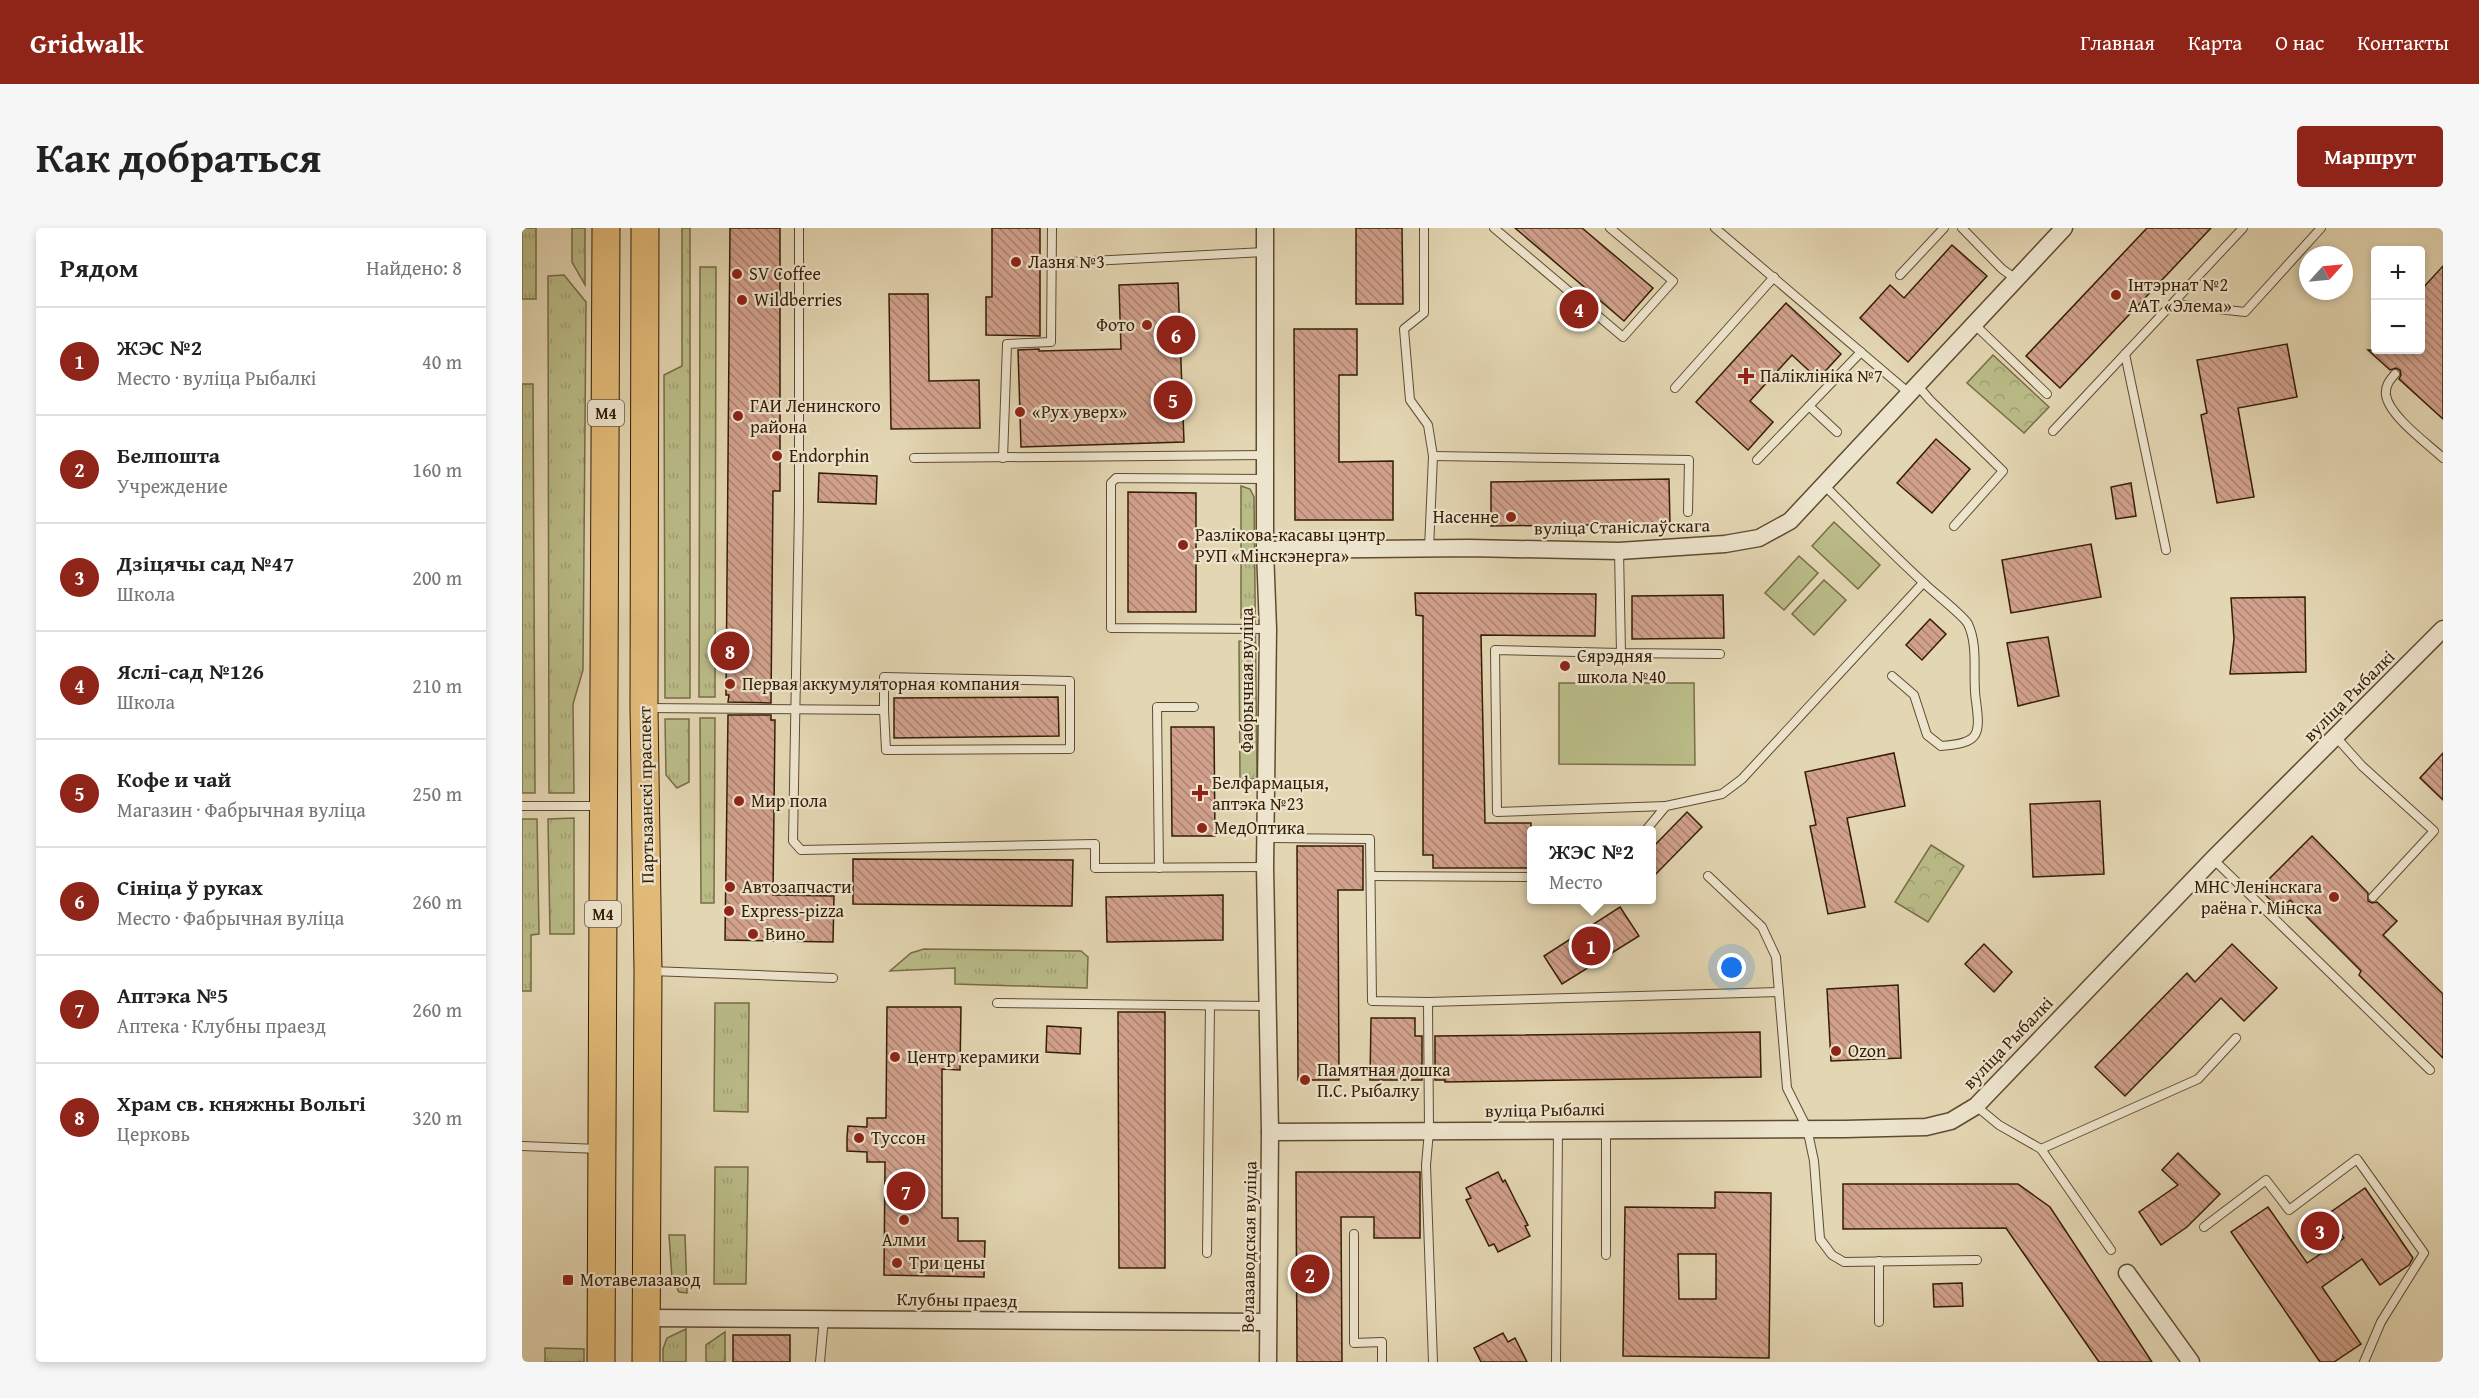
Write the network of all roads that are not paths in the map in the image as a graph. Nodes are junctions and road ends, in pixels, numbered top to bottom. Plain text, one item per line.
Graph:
1 (606, 228) edge
2 (645, 228) edge
3 (799, 228) edge
4 (1052, 228) edge
5 (1265, 228) edge
6 (1424, 228) edge
7 (1494, 228) edge
8 (1610, 228) edge
9 (1715, 228) edge
10 (1944, 228) edge
11 (1962, 228) edge
12 (2064, 228) edge
13 (2243, 228) edge
14 (2321, 228) edge
15 (1264, 252) junction
16 (1053, 263) junction
17 (1900, 275) dead end
18 (1773, 277) junction
19 (2016, 279) junction
20 (2173, 304) junction
21 (1974, 324) junction
22 (1861, 352) junction
23 (2125, 354) junction
24 (2395, 374) dead end
25 (1675, 388) dead end
26 (1913, 389) junction
27 (2047, 394) dead end
28 (1809, 406) junction
29 (2053, 431) dead end
30 (1837, 432) dead end
31 (1266, 455) junction
32 (1433, 456) junction
33 (914, 458) dead end
34 (1003, 458) junction
35 (2443, 458) edge
36 (1757, 460) dead end
37 (1266, 479) junction
38 (1824, 485) junction
39 (1688, 512) dead end
40 (1954, 526) dead end
41 (1429, 549) junction
42 (1265, 550) junction
43 (1619, 550) junction
44 (2166, 550) dead end
45 (1923, 583) junction
46 (605, 597) junction
47 (644, 601) junction
48 (1268, 629) junction
49 (2443, 629) edge
50 (1621, 653) junction
51 (1720, 654) dead end
52 (1892, 676) dead end
53 (1194, 707) dead end
54 (644, 708) junction
55 (794, 708) junction
56 (885, 710) junction
57 (2336, 736) junction
58 (522, 806) edge
59 (603, 806) junction
60 (1666, 806) junction
61 (1651, 826) edge
62 (1265, 838) junction
63 (2213, 858) junction
64 (1265, 867) junction
65 (1159, 868) junction
66 (1371, 876) junction
67 (1708, 876) dead end
68 (1527, 877) edge
69 (2373, 897) dead end
70 (648, 971) junction
71 (833, 978) dead end
72 (1779, 992) junction
73 (1428, 1002) junction
74 (997, 1003) dead end
75 (1210, 1006) junction
76 (1268, 1006) junction
77 (2236, 1038) dead end
78 (2430, 1070) dead end
79 (1976, 1106) junction
80 (1807, 1128) junction
81 (1606, 1129) junction
82 (1558, 1130) junction
83 (1429, 1131) junction
84 (1270, 1132) junction
85 (522, 1146) edge
86 (601, 1149) junction
87 (2041, 1149) junction
88 (2204, 1227) dead end
89 (1354, 1234) dead end
90 (2111, 1250) dead end
91 (1207, 1253) dead end
92 (1606, 1255) dead end
93 (1977, 1260) dead end
94 (1879, 1261) junction
95 (2127, 1273) dead end
96 (601, 1317) junction
97 (646, 1317) junction
98 (824, 1318) junction
99 (1880, 1322) dead end
100 (1268, 1323) junction
101 (601, 1362) edge
102 (646, 1362) edge
103 (820, 1362) edge
104 (1268, 1362) edge
105 (1382, 1362) edge
106 (1433, 1362) edge
107 (1556, 1362) edge
108 (2191, 1362) edge
109 (2364, 1362) edge

1 - 46 main road, М4
2 - 47 main road, Партызанскі праспект / М4
3 - 55 lane
4 - 16 lane
5 - 15 street, Фабрычная вуліца
6 - 32 lane
7 - 8 lane
9 - 18 lane
10 - 17 lane
11 - 19 lane
12 - 19 street, вуліца Станіслаўскага
13 - 20 lane
14 - 20 lane
15 - 16 lane
15 - 31 street, Фабрычная вуліца
16 - 34 lane
18 - 22 lane
18 - 25 lane
19 - 21 street, вуліца Станіслаўскага
20 - 23 lane
21 - 26 street, вуліца Станіслаўскага
21 - 27 lane
22 - 26 lane
22 - 28 lane
23 - 29 lane
23 - 44 lane
24 - 35 lane
26 - 38 street, вуліца Станіслаўскага
26 - 40 lane
28 - 30 lane
28 - 36 lane
31 - 34 lane
31 - 37 street, Фабрычная вуліца
32 - 39 lane
32 - 41 lane
33 - 34 lane
37 - 42 street, Фабрычная вуліца
37 - 48 lane
38 - 43 street, вуліца Станіслаўскага
38 - 45 lane
41 - 42 street, вуліца Станіслаўскага
41 - 43 street, вуліца Станіслаўскага
42 - 48 street, Фабрычная вуліца
43 - 50 lane
45 - 52 lane
45 - 60 lane
46 - 47 main road
46 - 59 main road, М4
47 - 54 main road, Партызанскі праспект / М4
48 - 62 street, Фабрычная вуліца
49 - 57 street, вуліца Рыбалкі
50 - 51 lane
50 - 60 lane
53 - 65 lane
54 - 55 lane
54 - 70 main road, Партызанскі праспект / М4
55 - 56 lane
55 - 65 lane
56 - 56 lane
57 - 63 street, вуліца Рыбалкі
57 - 69 lane
58 - 59 lane
59 - 86 main road, М4
60 - 61 lane
62 - 64 street, Фабрычная вуліца
62 - 66 lane
63 - 78 lane
63 - 79 street, вуліца Рыбалкі
64 - 65 lane
64 - 76 street, Фабрычная вуліца
66 - 68 lane
66 - 73 lane
67 - 72 lane
70 - 71 lane
70 - 97 main road, Партызанскі праспект / М4
72 - 73 lane
72 - 80 lane
73 - 83 lane
74 - 75 lane
75 - 76 lane
75 - 91 lane
76 - 84 street, Фабрычная вуліца
77 - 87 lane
79 - 80 street, вуліца Рыбалкі
79 - 87 lane
80 - 81 street, вуліца Рыбалкі
80 - 94 lane
81 - 82 street, вуліца Рыбалкі
81 - 92 lane
82 - 83 street, вуліца Рыбалкі
82 - 107 lane
83 - 84 street, вуліца Рыбалкі
83 - 106 lane
84 - 100 street, Велазаводская вуліца
85 - 86 lane
86 - 96 main road, М4
87 - 90 lane
88 - 109 lane
89 - 105 lane
93 - 94 lane
94 - 99 lane
95 - 108 street
96 - 97 main road
96 - 101 main road, М4
97 - 98 street, Клубны праезд
97 - 102 main road, Партызанскі праспект / М4
98 - 100 street, Клубны праезд
98 - 103 lane
100 - 104 street, Велазаводская вуліца

